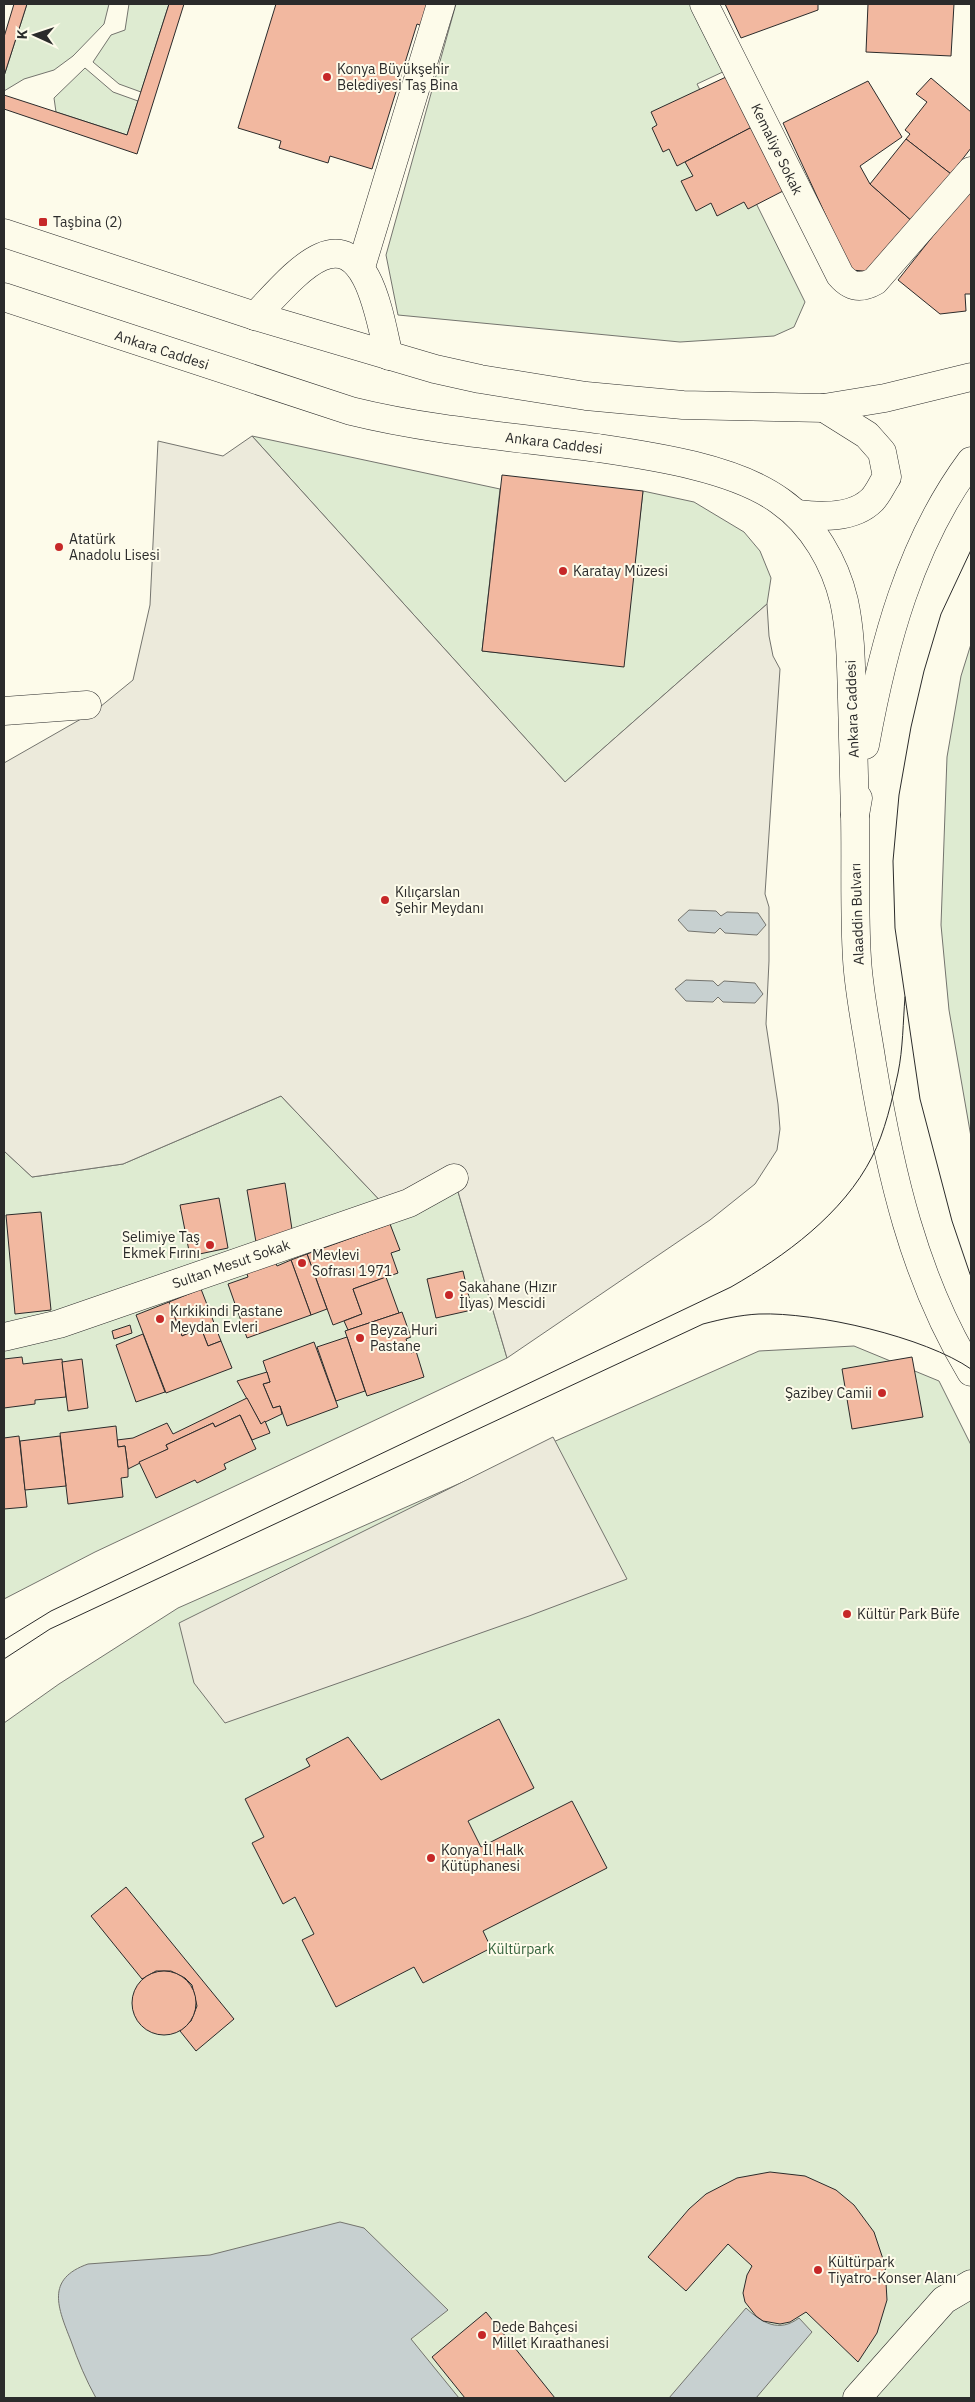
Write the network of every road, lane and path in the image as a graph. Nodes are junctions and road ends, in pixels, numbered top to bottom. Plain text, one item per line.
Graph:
1 (442, 4) edge
2 (704, 4) edge
3 (971, 171) edge
4 (4, 233) edge
5 (361, 267) junction
6 (4, 297) edge
7 (255, 316) junction
8 (389, 356) junction
9 (971, 377) edge
10 (824, 408) junction
11 (971, 461) edge
12 (797, 514) junction
13 (87, 705) dead end
14 (4, 712) edge
15 (855, 816) junction
16 (454, 1178) dead end
17 (4, 1337) edge
18 (971, 1372) edge
19 (971, 2284) edge
20 (857, 2398) edge

1 - 5 main road
2 - 3 main road, Kemaliye Sokak
4 - 7 main road
5 - 7 main road
5 - 8 main road
6 - 12 main road, Ankara Caddesi
7 - 8 main road
8 - 10 main road
9 - 10 main road
10 - 12 main road
11 - 15 main road, Alaaddin Bulvarı
12 - 15 main road, Ankara Caddesi
13 - 14 main road
15 - 18 main road, Alaaddin Bulvarı
16 - 17 main road, Sultan Mesut Sokak
19 - 20 main road

